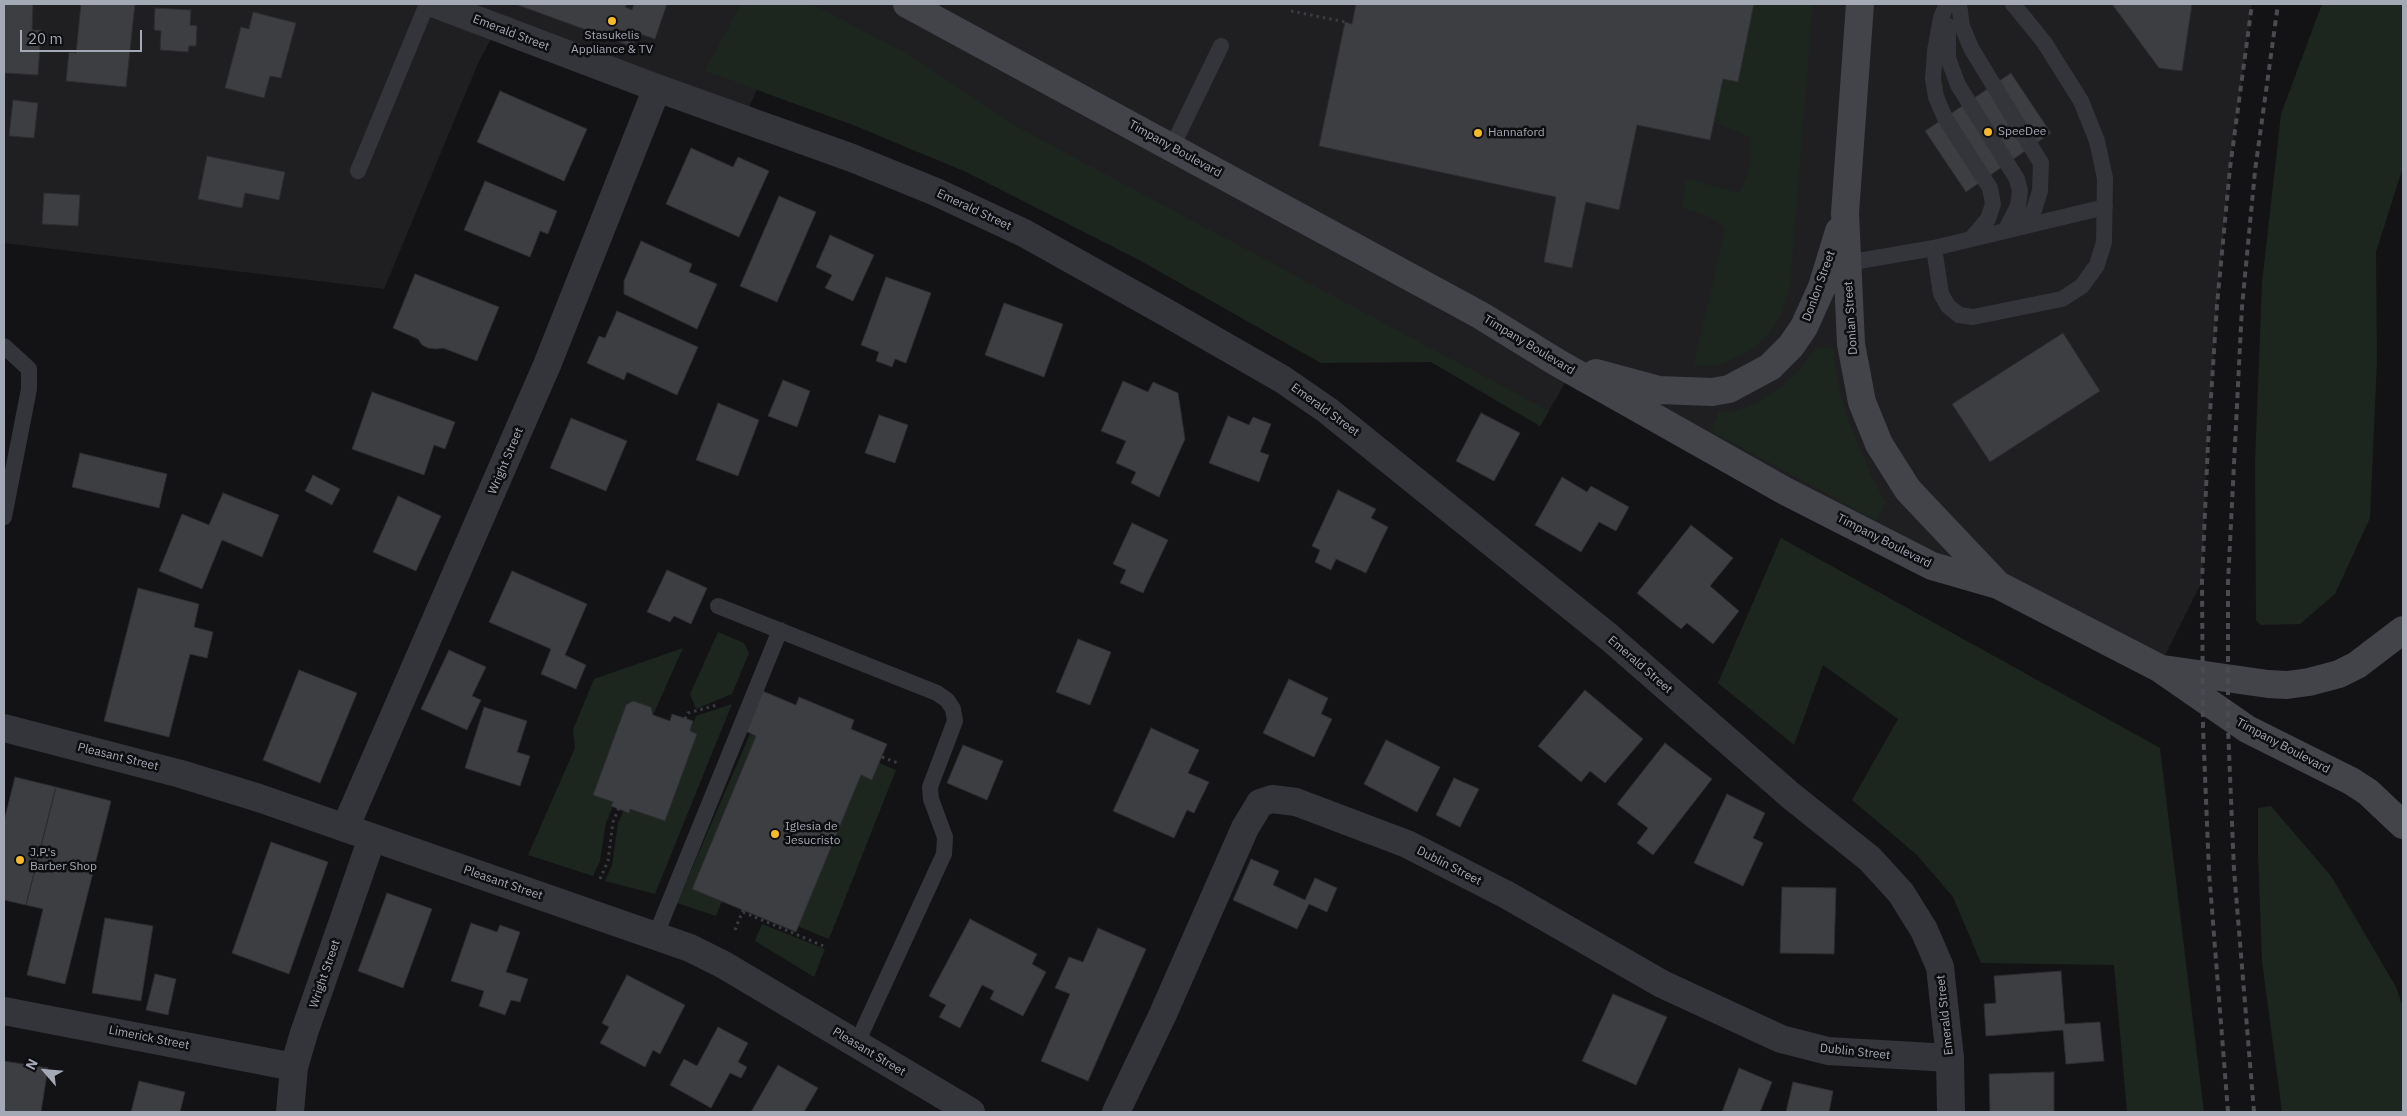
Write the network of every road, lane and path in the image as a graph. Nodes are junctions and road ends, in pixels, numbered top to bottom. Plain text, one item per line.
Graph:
1 (427, 4) edge
2 (435, 4) edge
3 (907, 4) edge
4 (1860, 4) edge
5 (1947, 4) edge
6 (1951, 4) edge
7 (1959, 4) edge
8 (2013, 4) edge
9 (1291, 11) dead end
10 (1345, 22) dead end
11 (1222, 46) dead end
12 (657, 88) junction
13 (1172, 147) junction
14 (358, 171) dead end
15 (2105, 207) junction
16 (1845, 213) junction
17 (2023, 227) junction
18 (2004, 231) junction
19 (1972, 239) junction
20 (1934, 248) junction
21 (1847, 263) junction
22 (4, 346) edge
23 (1558, 363) junction
24 (4, 517) edge
25 (1998, 585) junction
26 (718, 606) dead end
27 (780, 630) junction
28 (2403, 630) edge
29 (2159, 668) junction
30 (4, 728) edge
31 (882, 757) dead end
32 (898, 763) dead end
33 (619, 808) dead end
34 (2403, 826) edge
35 (344, 828) junction
36 (372, 838) junction
37 (599, 882) dead end
38 (734, 933) dead end
39 (656, 937) junction
40 (826, 947) dead end
41 (4, 1011) edge
42 (856, 1045) junction
43 (1950, 1058) junction
44 (294, 1067) junction
45 (290, 1112) edge
46 (971, 1112) edge
47 (1116, 1112) edge
48 (1950, 1112) edge

1 - 14 lane
2 - 12 street, Emerald Street
3 - 13 main road, Timpany Boulevard
4 - 16 main road, Donlan Street
5 - 19 lane
6 - 18 lane
7 - 17 lane
8 - 15 lane
9 - 10 path
11 - 13 lane
12 - 35 street, Wright Street
12 - 43 street, Emerald Street
13 - 23 main road, Timpany Boulevard
15 - 17 lane
15 - 20 lane
16 - 21 main road, Donlan Street
16 - 23 main road, Donlon Street
17 - 18 lane
18 - 19 lane
19 - 20 lane
20 - 21 lane
21 - 25 main road, Donlan Street
22 - 24 lane
23 - 25 main road, Timpany Boulevard
25 - 29 main road, Timpany Boulevard
26 - 27 lane
27 - 39 lane
27 - 42 lane
28 - 29 main road, Timpany Boulevard
29 - 34 main road, Timpany Boulevard
30 - 35 street, Pleasant Street
31 - 32 path
33 - 37 path
35 - 36 street, Pleasant Street
36 - 39 street, Pleasant Street
36 - 44 street, Wright Street
38 - 40 path
39 - 42 street, Pleasant Street
41 - 44 street, Limerick Street
42 - 46 street, Pleasant Street
43 - 47 street, Dublin Street
43 - 48 street, Emerald Street
44 - 45 street, Wright Street

